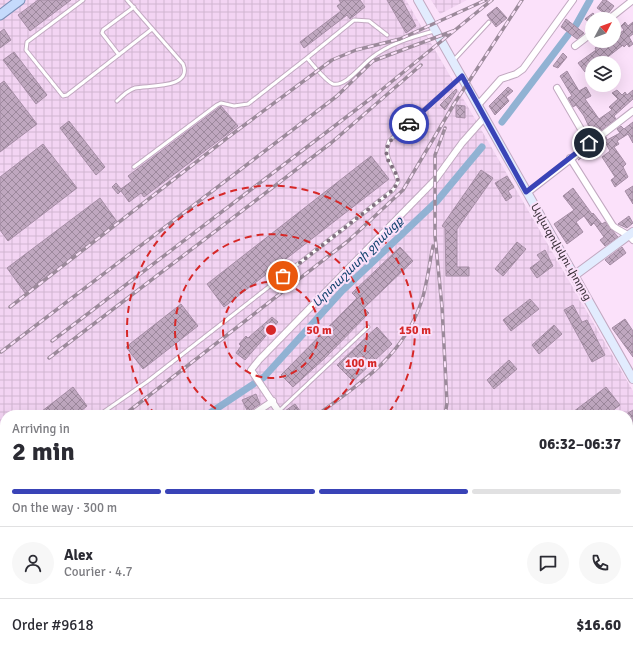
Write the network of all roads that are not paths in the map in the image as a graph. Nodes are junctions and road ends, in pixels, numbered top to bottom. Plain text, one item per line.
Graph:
1 (20, 0) edge
2 (83, 0) edge
3 (127, 0) edge
4 (418, 0) edge
5 (573, 0) edge
6 (633, 0) edge
7 (134, 7) junction
8 (618, 12) edge
9 (0, 15) edge
10 (489, 22) dead end
11 (152, 30) junction
12 (435, 30) junction
13 (387, 35) dead end
14 (585, 38) edge
15 (575, 46) dead end
16 (119, 55) junction
17 (307, 58) junction
18 (453, 61) junction
19 (462, 76) junction
20 (557, 88) dead end
21 (117, 101) dead end
22 (478, 105) junction
23 (633, 111) edge
24 (485, 117) junction
25 (589, 143) junction
26 (570, 158) junction
27 (134, 167) dead end
28 (526, 192) junction
29 (632, 236) edge
30 (575, 275) junction
31 (368, 327) dead end
32 (633, 379) edge
33 (273, 401) junction
34 (106, 410) edge
35 (260, 410) edge
36 (279, 410) edge
37 (284, 410) edge

1 - 9 main road
2 - 16 lane
3 - 7 lane
4 - 12 main road, Այվազովսկու փողոց
5 - 22 street
6 - 8 street
7 - 11 lane
7 - 16 lane
10 - 18 lane
11 - 16 lane
11 - 21 lane
12 - 17 lane
12 - 18 main road, Այվազովսկու փողոց
13 - 17 lane
14 - 15 street
17 - 27 lane
18 - 19 main road, Այվազովսկու փողոց
19 - 22 main road, Այվազովսկու փողոց
19 - 34 lane
20 - 25 street
22 - 24 main road, Այվազովսկու փողոց
23 - 25 street
24 - 28 main road, Այվազովսկու փողոց
24 - 33 street
25 - 26 street
26 - 28 street
26 - 29 street
28 - 30 main road, Այվազովսկու փողոց
29 - 30 main road
30 - 32 main road, Այվազովսկու փողոց
31 - 37 lane
33 - 35 street
33 - 36 street

